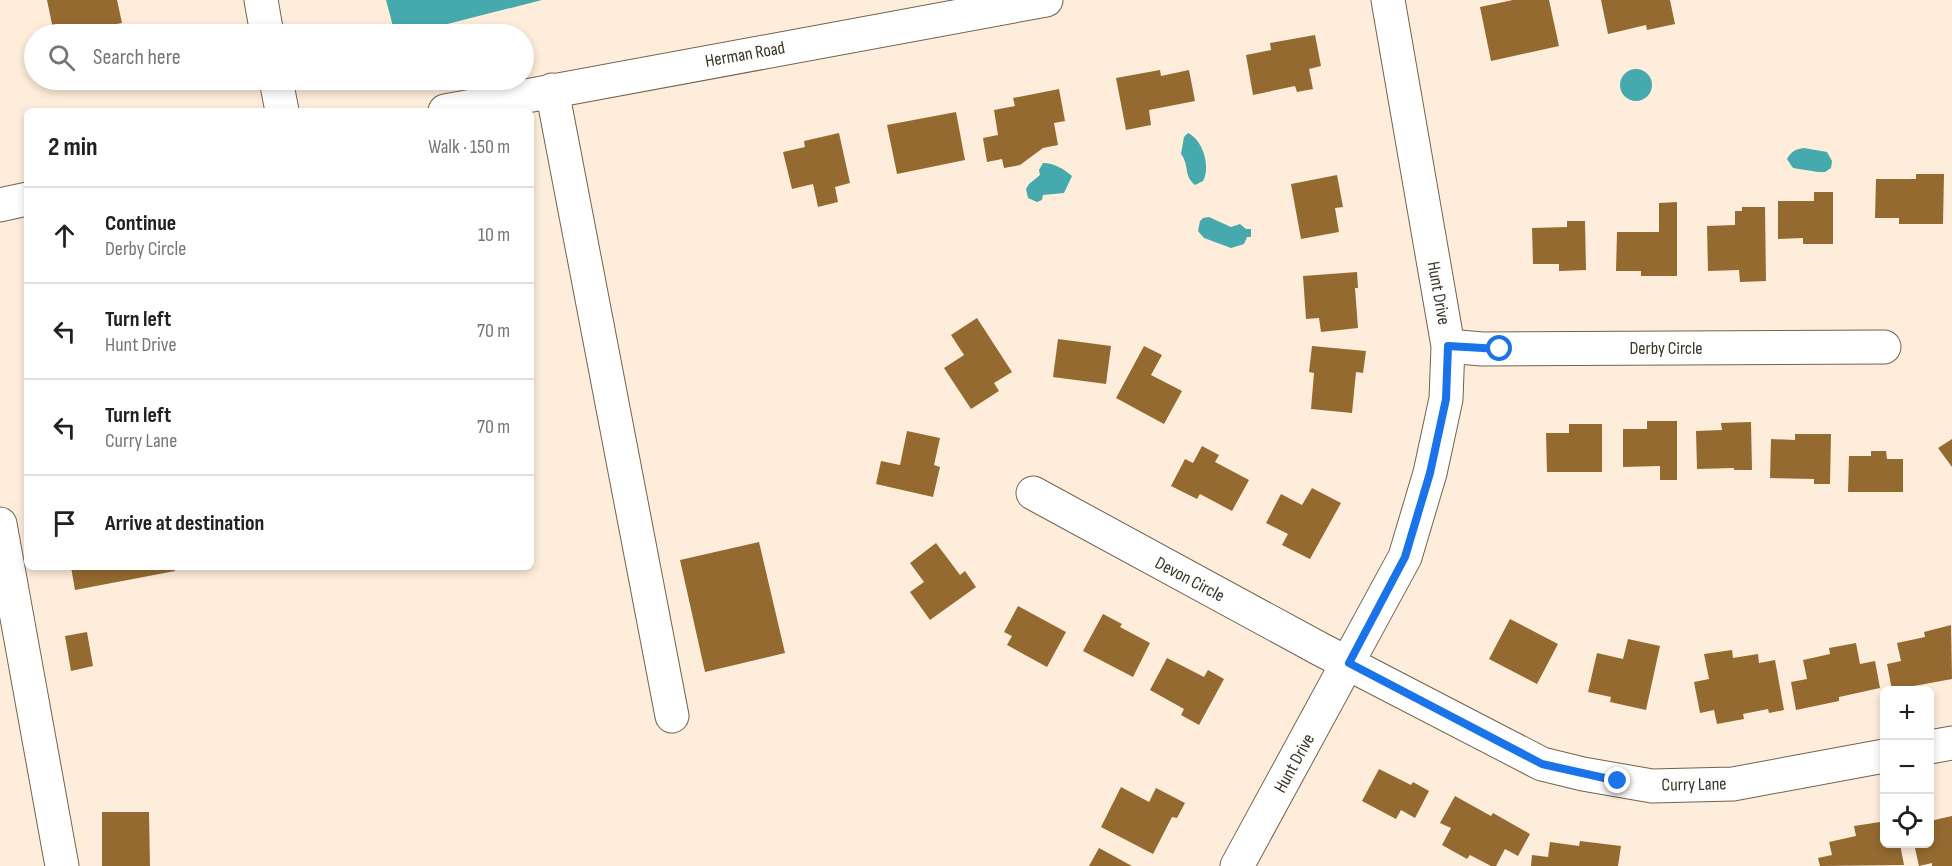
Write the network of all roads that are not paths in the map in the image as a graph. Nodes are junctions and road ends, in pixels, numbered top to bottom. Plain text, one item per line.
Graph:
1 (261, 0) edge
2 (1046, 0) edge
3 (1388, 0) edge
4 (265, 24) edge
5 (278, 90) edge
6 (552, 90) junction
7 (281, 108) edge
8 (460, 108) edge
9 (24, 200) edge
10 (0, 205) edge
11 (1448, 346) junction
12 (1884, 347) dead end
13 (1033, 494) dead end
14 (0, 524) edge
15 (1349, 663) junction
16 (672, 716) dead end
17 (1952, 743) edge
18 (1934, 746) edge
19 (1880, 757) edge
20 (62, 866) edge
21 (1237, 866) edge

1 - 4 street
2 - 6 street, Herman Road
3 - 11 street, Hunt Drive
5 - 7 street
6 - 8 street, Herman Road
6 - 16 street
9 - 10 street
11 - 12 street, Derby Circle
11 - 15 street, Hunt Drive
13 - 15 street, Devon Circle
14 - 20 street
15 - 19 street, Curry Lane
15 - 21 street, Hunt Drive
17 - 18 street

